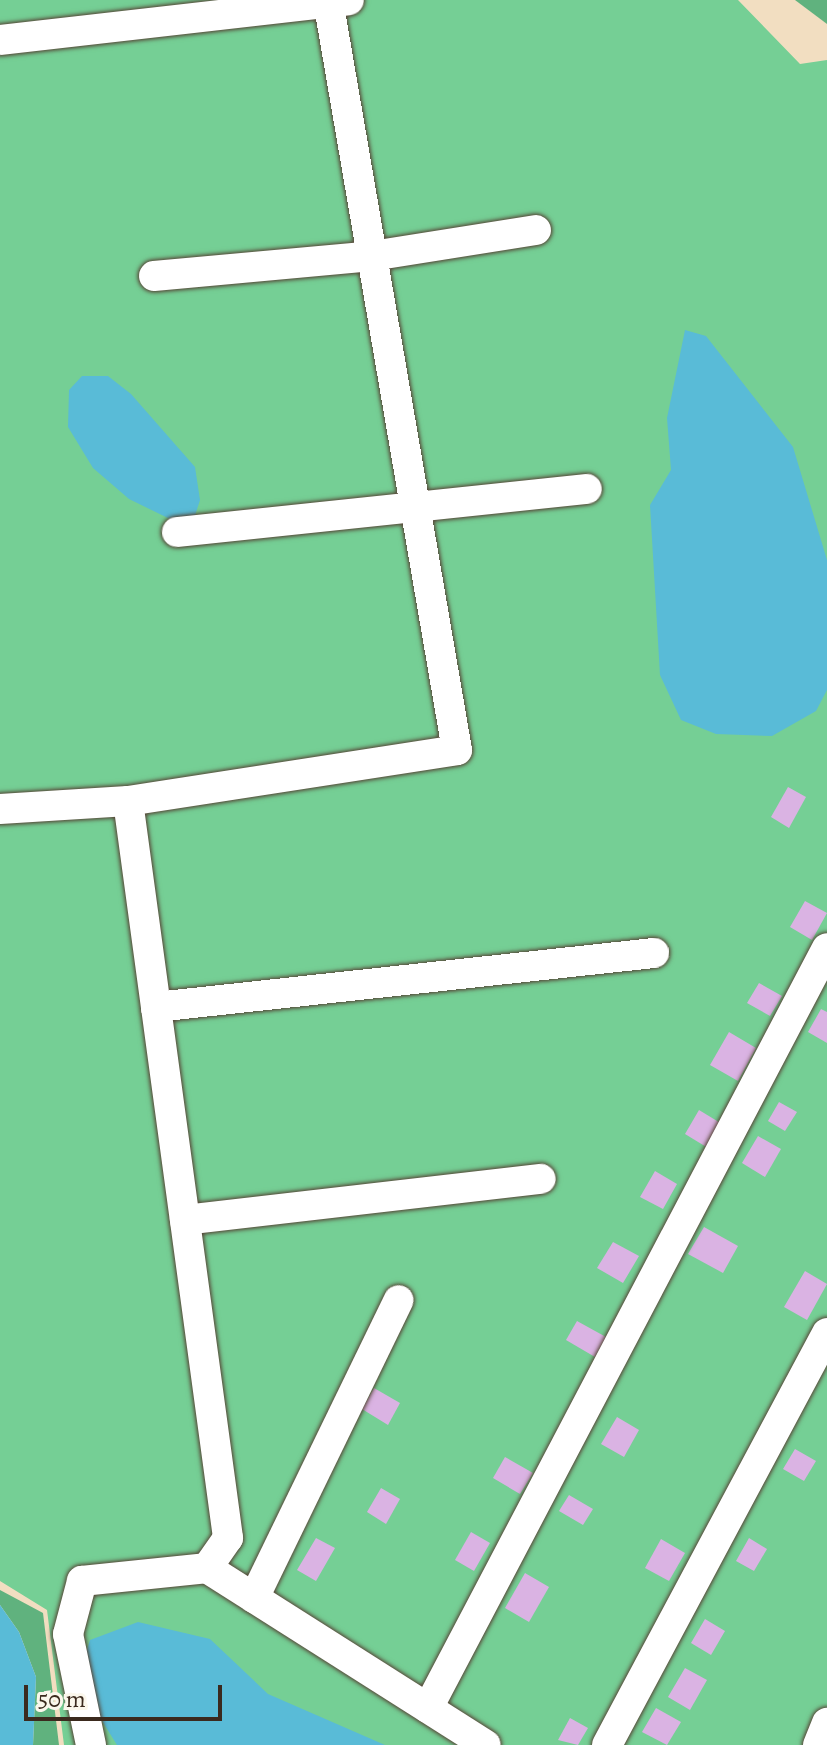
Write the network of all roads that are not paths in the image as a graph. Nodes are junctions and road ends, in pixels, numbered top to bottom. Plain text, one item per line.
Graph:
1 (335, 0) edge
2 (0, 40) edge
3 (536, 230) dead end
4 (372, 256) junction
5 (154, 276) dead end
6 (587, 489) dead end
7 (415, 507) junction
8 (177, 532) dead end
9 (128, 801) junction
10 (0, 809) edge
11 (827, 948) edge
12 (654, 953) dead end
13 (156, 1007) junction
14 (541, 1179) dead end
15 (185, 1220) junction
16 (399, 1300) dead end
17 (827, 1333) edge
18 (207, 1568) junction
19 (254, 1598) junction
20 (428, 1708) junction
21 (827, 1723) edge
22 (91, 1745) edge
23 (486, 1745) edge
24 (607, 1745) edge
25 (818, 1745) edge

1 - 2 lane
1 - 4 lane
3 - 4 lane
4 - 5 lane
4 - 7 lane
6 - 7 lane
7 - 8 lane
7 - 9 lane
9 - 10 lane
9 - 13 lane
11 - 20 lane
12 - 13 lane
13 - 15 lane
14 - 15 lane
15 - 18 lane
16 - 19 lane
17 - 24 lane
18 - 19 lane
18 - 22 lane
19 - 20 lane
20 - 23 lane
21 - 25 lane

